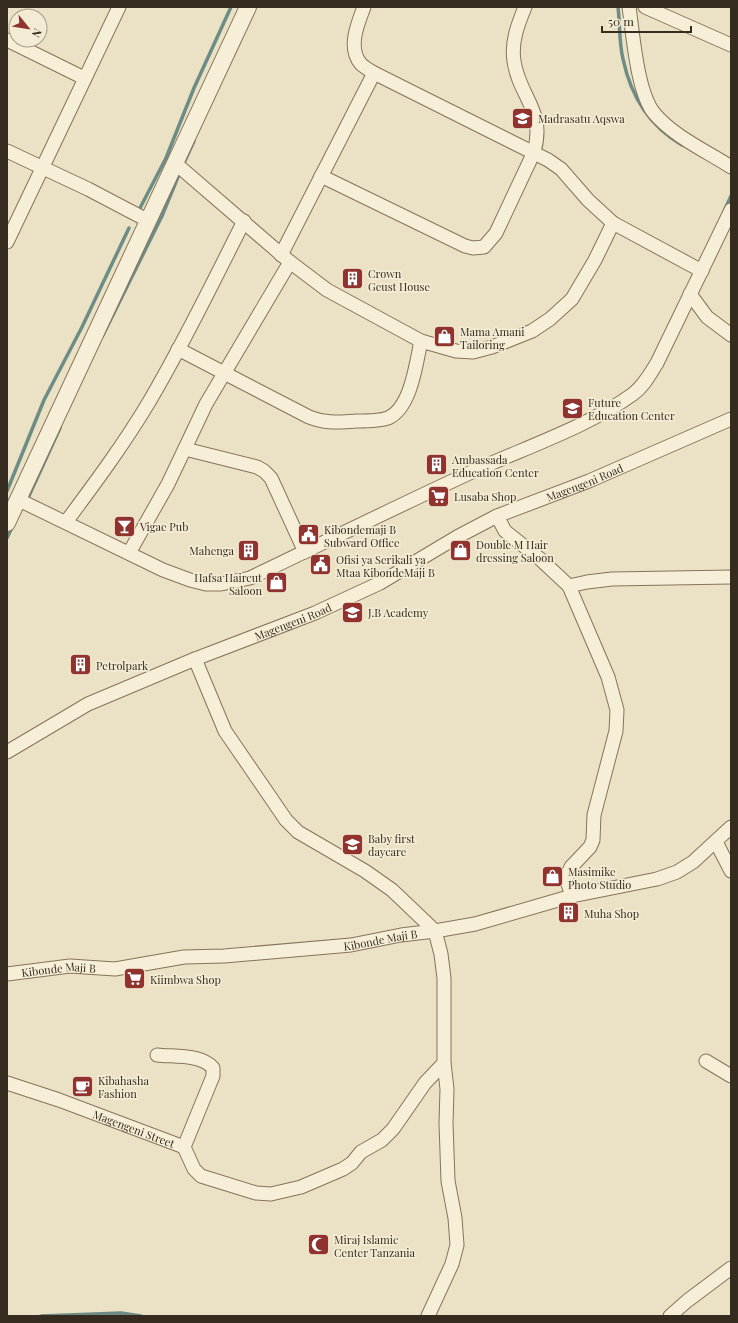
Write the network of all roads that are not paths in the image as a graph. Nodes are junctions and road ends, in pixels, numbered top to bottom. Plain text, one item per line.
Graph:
1 (119, 7) edge
2 (248, 7) edge
3 (364, 7) edge
4 (525, 7) edge
5 (629, 7) edge
6 (645, 7) edge
7 (7, 40) edge
8 (731, 45) edge
9 (374, 73) junction
10 (84, 78) junction
11 (7, 151) edge
12 (534, 152) junction
13 (175, 163) junction
14 (731, 167) edge
15 (43, 168) junction
16 (321, 176) junction
17 (731, 210) edge
18 (147, 220) junction
19 (244, 221) junction
20 (613, 223) junction
21 (7, 242) edge
22 (285, 258) junction
23 (702, 271) junction
24 (690, 294) junction
25 (731, 335) edge
26 (421, 341) junction
27 (178, 349) junction
28 (224, 374) junction
29 (731, 419) edge
30 (185, 450) junction
31 (13, 502) edge
32 (497, 516) junction
33 (66, 522) junction
34 (7, 523) edge
35 (304, 552) junction
36 (129, 553) junction
37 (731, 577) edge
38 (569, 586) junction
39 (195, 659) junction
40 (7, 752) edge
41 (731, 827) edge
42 (716, 842) junction
43 (731, 871) edge
44 (572, 896) junction
45 (436, 931) junction
46 (7, 974) edge
47 (157, 1055) dead end
48 (706, 1061) dead end
49 (444, 1063) junction
50 (731, 1076) edge
51 (7, 1083) edge
52 (184, 1147) junction
53 (731, 1268) edge
54 (428, 1316) edge
55 (670, 1316) edge

1 - 10 street
2 - 13 street
3 - 9 street
4 - 12 street
5 - 14 street
6 - 8 street
7 - 10 street
9 - 12 street
9 - 16 street
10 - 15 street
11 - 15 street
12 - 16 street
12 - 20 street
13 - 18 street
13 - 19 street
15 - 18 street
15 - 21 street
16 - 22 street
17 - 23 street
18 - 31 street
19 - 22 street
19 - 27 street
20 - 23 street
20 - 26 street
22 - 26 street
22 - 28 street
23 - 24 street
24 - 25 street
24 - 35 street
26 - 28 street
27 - 28 street
27 - 33 street
28 - 30 street
29 - 32 street, Magengeni Road
30 - 35 street
30 - 36 street
31 - 33 street
31 - 34 street
32 - 38 street
32 - 39 street, Magengeni Road
33 - 36 street
35 - 36 street
37 - 38 street
38 - 44 street
39 - 40 street, Magengeni Road
39 - 45 street
41 - 42 street, Kibonde Maji B
42 - 43 street
42 - 44 street, Kibonde Maji B
44 - 45 street, Kibonde Maji B
45 - 46 street, Kibonde Maji B
45 - 49 street
47 - 52 street, Magengeni Street
48 - 50 street
49 - 52 street
49 - 54 street
51 - 52 street, Magengeni Street
53 - 55 street

